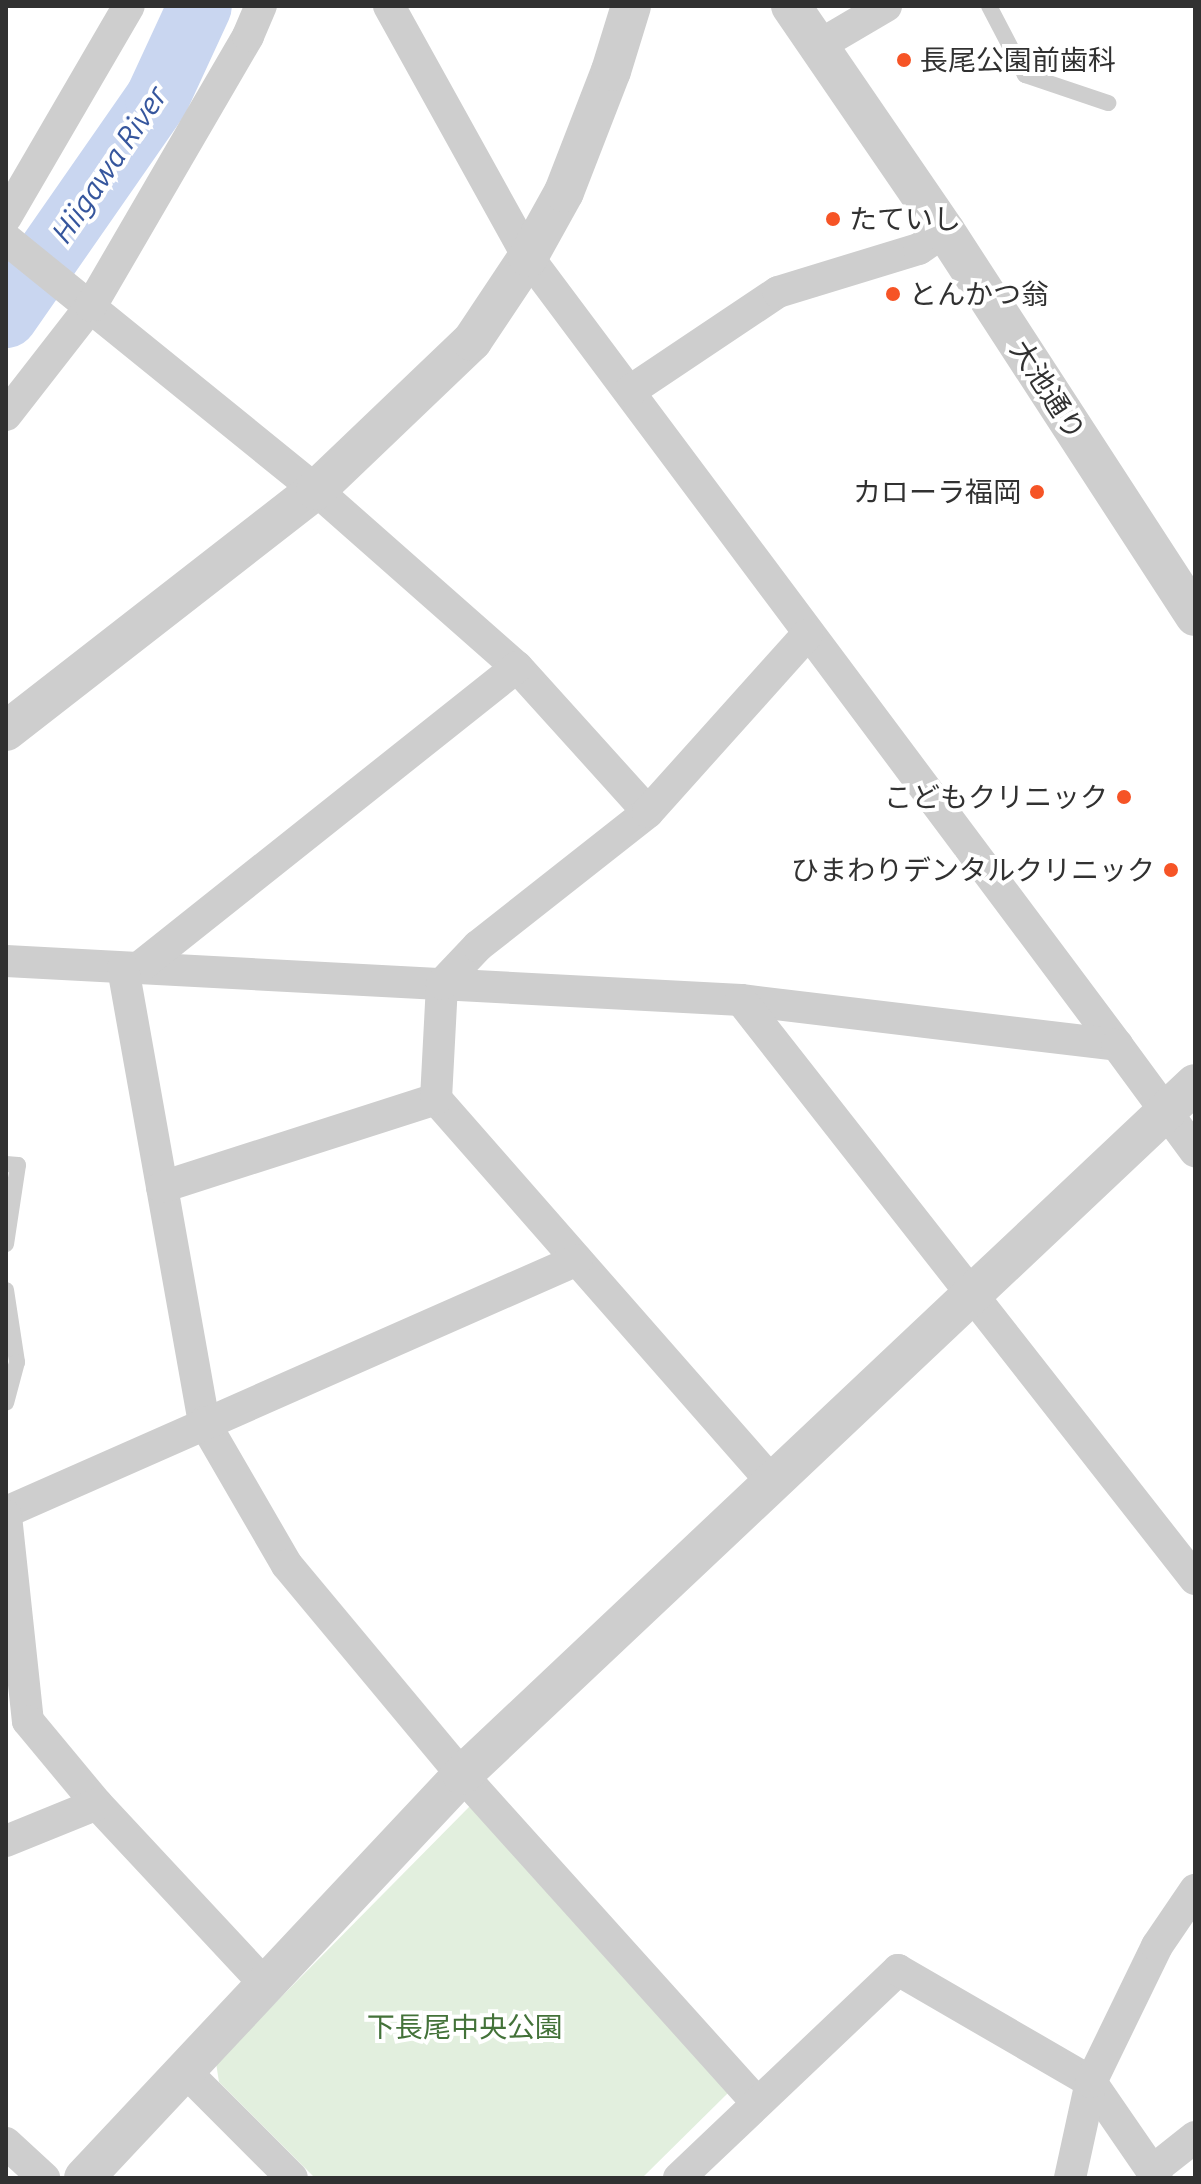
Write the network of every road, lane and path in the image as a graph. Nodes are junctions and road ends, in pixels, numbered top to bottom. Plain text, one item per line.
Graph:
1 (261, 6) edge
2 (389, 6) edge
3 (631, 6) edge
4 (791, 6) edge
5 (886, 6) edge
6 (989, 6) edge
7 (126, 8) edge
8 (818, 46) junction
9 (1108, 103) dead end
10 (945, 231) junction
11 (8, 234) edge
12 (528, 257) junction
13 (87, 302) junction
14 (630, 391) junction
15 (6, 415) edge
16 (316, 490) junction
17 (1195, 616) edge
18 (807, 635) junction
19 (517, 667) junction
20 (6, 731) edge
21 (648, 812) junction
22 (6, 961) edge
23 (132, 967) junction
24 (442, 984) junction
25 (741, 1000) junction
26 (1117, 1045) junction
27 (1195, 1084) edge
28 (436, 1099) junction
29 (1164, 1113) junction
30 (1195, 1151) edge
31 (6, 1164) edge
32 (162, 1187) junction
33 (6, 1244) edge
34 (577, 1260) junction
35 (6, 1290) edge
36 (971, 1296) junction
37 (6, 1403) edge
38 (204, 1422) junction
39 (772, 1482) junction
40 (6, 1514) edge
41 (1195, 1579) edge
42 (462, 1775) junction
43 (97, 1804) junction
44 (6, 1841) edge
45 (1195, 1890) edge
46 (266, 1985) junction
47 (185, 2071) junction
48 (1091, 2082) junction
49 (756, 2101) junction
50 (1195, 2137) edge
51 (6, 2143) edge
52 (1154, 2175) edge
53 (44, 2178) edge
54 (84, 2178) edge
55 (292, 2178) edge
56 (679, 2178) edge
57 (1070, 2178) edge

1 - 13 street
2 - 12 street
3 - 12 street
4 - 8 street, 大池通り
5 - 8 street
6 - 9 lane
7 - 11 street
8 - 10 street, 大池通り
10 - 14 street
10 - 17 street, 大池通り
11 - 13 street
12 - 14 street
12 - 16 street
13 - 15 street
13 - 16 street
14 - 18 street
16 - 19 street
16 - 20 street
18 - 21 street
18 - 26 street
19 - 21 street
19 - 23 street
21 - 24 street
22 - 23 street
23 - 24 street
23 - 32 street
24 - 25 street
24 - 28 street
25 - 26 street
25 - 36 street
26 - 29 street
27 - 29 street
28 - 32 street
28 - 34 street
29 - 30 street
29 - 36 street
31 - 33 lane
32 - 38 street
34 - 38 street
34 - 39 street
35 - 37 lane
36 - 39 street
36 - 41 street
38 - 40 street
38 - 42 street
39 - 42 street
40 - 43 street
42 - 46 street
42 - 49 street
43 - 44 street
43 - 46 street
45 - 48 street
46 - 47 street
47 - 54 street
47 - 55 street
48 - 49 street
48 - 52 street
48 - 57 street
49 - 56 street
50 - 52 street
51 - 53 street

